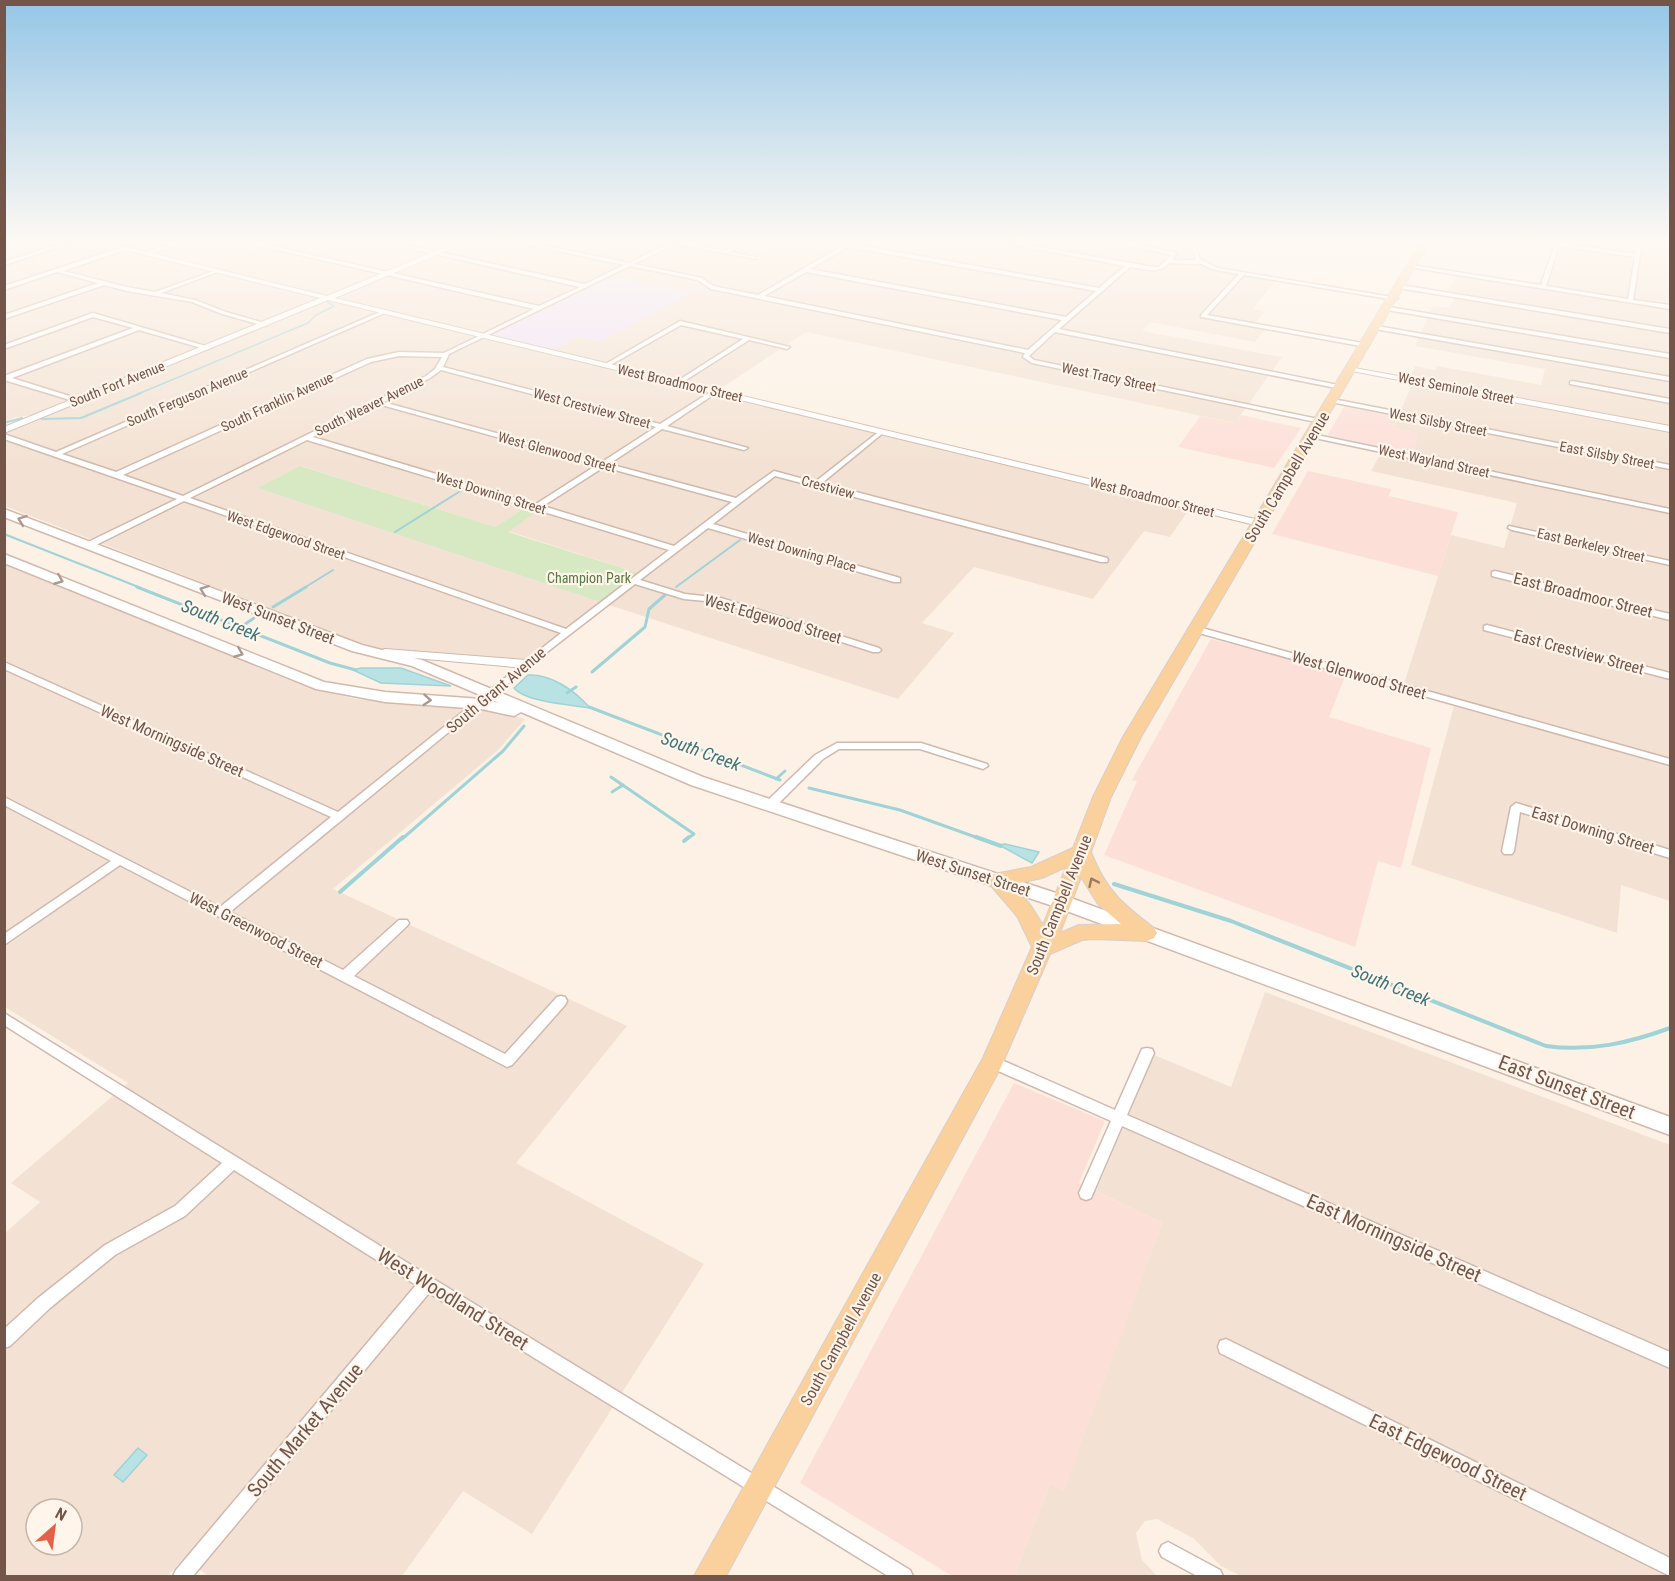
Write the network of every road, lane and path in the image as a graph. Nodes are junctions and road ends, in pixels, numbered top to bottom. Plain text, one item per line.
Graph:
1 (88, 317) edge
2 (99, 317) edge
3 (238, 317) edge
4 (281, 317) edge
5 (373, 317) edge
6 (404, 317) edge
7 (521, 317) edge
8 (856, 317) edge
9 (1049, 317) edge
10 (1070, 317) edge
11 (1207, 317) edge
12 (1384, 317) edge
13 (1474, 317) edge
14 (1587, 317) edge
15 (1066, 320) junction
16 (265, 324) junction
17 (139, 328) junction
18 (1377, 328) junction
19 (1053, 330) junction
20 (1671, 331) edge
21 (482, 336) junction
22 (749, 338) junction
23 (1366, 345) junction
24 (4, 347) edge
25 (787, 347) dead end
26 (207, 348) junction
27 (75, 352) junction
28 (1029, 352) junction
29 (444, 355) junction
30 (1671, 356) edge
31 (91, 357) dead end
32 (605, 366) junction
33 (439, 368) junction
34 (1352, 369) junction
35 (6, 378) edge
36 (1671, 379) edge
37 (678, 383) junction
38 (1572, 383) dead end
39 (714, 392) junction
40 (1337, 394) junction
41 (76, 400) junction
42 (1671, 401) edge
43 (377, 402) junction
44 (661, 426) junction
45 (1317, 428) junction
46 (1671, 429) edge
47 (4, 430) edge
48 (881, 432) junction
49 (4, 436) edge
50 (306, 437) junction
51 (1544, 442) joint
52 (744, 448) dead end
53 (56, 453) junction
54 (603, 464) junction
55 (1671, 467) edge
56 (774, 472) joint
57 (116, 475) junction
58 (817, 484) junction
59 (181, 499) junction
60 (737, 501) junction
61 (537, 507) junction
62 (1671, 511) edge
63 (4, 513) edge
64 (1259, 523) junction
65 (707, 525) junction
66 (1512, 528) dead end
67 (88, 545) junction
68 (676, 549) junction
69 (4, 558) edge
70 (1104, 560) dead end
71 (1671, 563) edge
72 (1495, 574) dead end
73 (634, 580) junction
74 (897, 580) dead end
75 (1671, 617) edge
76 (1487, 628) dead end
77 (1195, 629) junction
78 (567, 632) junction
79 (357, 648) junction
80 (876, 650) dead end
81 (526, 664) junction
82 (4, 665) edge
83 (1671, 675) edge
84 (493, 693) junction
85 (481, 704) junction
86 (553, 720) junction
87 (1671, 762) edge
88 (983, 766) dead end
89 (4, 800) edge
90 (770, 805) junction
91 (340, 818) junction
92 (1508, 851) dead end
93 (1081, 852) junction
94 (1671, 854) edge
95 (120, 860) junction
96 (996, 880) junction
97 (1062, 902) junction
98 (222, 912) junction
99 (403, 922) dead end
100 (1147, 933) junction
101 (4, 941) edge
102 (1042, 948) junction
103 (345, 976) junction
104 (561, 1000) dead end
105 (4, 1018) edge
106 (1463, 1047) joint
107 (1147, 1053) dead end
108 (992, 1062) junction
109 (1118, 1117) junction
110 (1671, 1126) edge
111 (233, 1162) junction
112 (1086, 1193) dead end
113 (427, 1283) junction
114 (4, 1340) edge
115 (1226, 1347) dead end
116 (1671, 1360) edge
117 (759, 1488) junction
118 (1168, 1551) dead end
119 (1671, 1567) edge
120 (182, 1576) edge
121 (709, 1576) edge
122 (904, 1576) edge
123 (1214, 1576) edge

1 - 24 street
2 - 17 street
3 - 16 street
4 - 16 street, South Fort Avenue
5 - 53 street, South Ferguson Avenue
6 - 21 street, West Broadmoor Street
7 - 21 street
8 - 28 street, West Tracy Street
9 - 15 street
10 - 15 street
11 - 23 street
12 - 18 main road, South Campbell Avenue
13 - 30 street
14 - 20 street
15 - 19 street
16 - 26 street, South Fort Avenue
17 - 26 street
17 - 27 street
18 - 23 main road, South Campbell Avenue
18 - 36 street
19 - 28 street
19 - 40 street, West Silsby Street
21 - 29 street
21 - 32 street, West Broadmoor Street
22 - 25 street
22 - 32 street
22 - 37 street
23 - 34 main road, South Campbell Avenue
26 - 41 street, South Fort Avenue
27 - 31 street
27 - 35 street
28 - 45 street, West Tracy Street
29 - 33 street, South Weaver Avenue
29 - 57 street, South Franklin Avenue
32 - 37 street, West Broadmoor Street
33 - 43 street, South Weaver Avenue
33 - 44 street, West Crestview Street
34 - 40 main road, South Campbell Avenue
34 - 46 street, West Seminole Street
35 - 41 street
37 - 39 street, West Broadmoor Street
38 - 42 street
39 - 44 street
39 - 48 street, West Broadmoor Street
40 - 45 main road, South Campbell Avenue
40 - 51 street, West Silsby Street
41 - 47 street, South Fort Avenue
43 - 50 street, South Weaver Avenue
43 - 54 street, West Glenwood Street
44 - 52 street, West Crestview Street
44 - 54 street
45 - 62 street, West Wayland Street
45 - 64 main road, South Campbell Avenue
48 - 58 street
48 - 64 street, West Broadmoor Street
49 - 53 street, West Edgewood Street
50 - 59 street, South Weaver Avenue
50 - 61 street, West Downing Street
51 - 55 street, East Silsby Street
53 - 57 street, West Edgewood Street
54 - 60 street, West Glenwood Street
54 - 61 street
56 - 58 street, Crestview
56 - 60 street, South Grant Avenue
57 - 59 street, West Edgewood Street
58 - 70 street, Crestview
59 - 67 street, South Weaver Avenue
59 - 78 street, West Edgewood Street
60 - 65 street, South Grant Avenue
61 - 68 street, West Downing Street
67 -> 63 main road, West Sunset Street
64 - 77 main road, South Campbell Avenue
65 - 68 street, South Grant Avenue
65 - 74 street, West Downing Place
66 - 71 street, East Berkeley Street
79 -> 67 main road, West Sunset Street
68 - 73 street, South Grant Avenue
69 -> 85 main road, West Sunset Street
72 - 75 street, East Broadmoor Street
73 - 78 street, South Grant Avenue
73 - 80 street, West Edgewood Street
76 - 83 street, East Crestview Street
77 - 87 street, West Glenwood Street
77 - 93 main road, South Campbell Avenue
78 - 81 street, South Grant Avenue
79 - 81 street
79 - 84 main road, West Sunset Street
81 - 84 street, South Grant Avenue
82 - 91 street, West Morningside Street
84 - 85 street, South Grant Avenue
84 - 86 main road, West Sunset Street
85 - 86 main road, West Sunset Street
85 - 91 street, South Grant Avenue
86 - 90 main road, West Sunset Street
88 - 90 street
89 - 95 street, West Greenwood Street
90 - 96 main road, West Sunset Street
91 - 98 street, South Grant Avenue
92 - 94 street, East Downing Street
93 - 96 main road
93 - 97 main road, South Campbell Avenue
100 -> 93 main road
95 - 98 street, West Greenwood Street
95 - 101 street
96 - 97 main road, West Sunset Street
96 - 102 main road
97 - 100 main road, West Sunset Street
97 - 102 main road, South Campbell Avenue
98 - 103 street, West Greenwood Street
99 - 103 street
100 - 102 main road
100 - 106 main road, West Sunset Street
102 - 108 main road, South Campbell Avenue
103 - 104 street, West Greenwood Street
105 - 111 street, West Woodland Street
106 - 110 main road, East Sunset Street
107 - 109 street
108 - 109 street
108 - 117 main road, South Campbell Avenue
109 - 112 street
109 - 116 street, East Morningside Street
111 - 113 street, West Woodland Street
111 - 114 street
113 - 117 street, West Woodland Street
113 - 120 street, South Market Avenue
115 - 119 street, East Edgewood Street
117 - 121 main road, South Campbell Avenue
117 - 122 street, West Woodland Street
118 - 123 street

